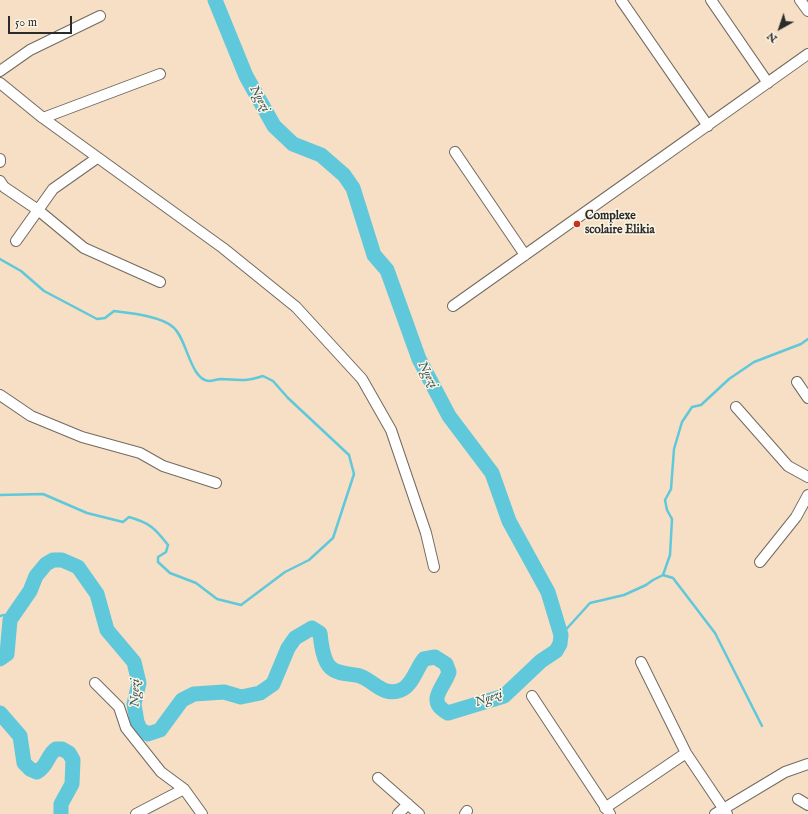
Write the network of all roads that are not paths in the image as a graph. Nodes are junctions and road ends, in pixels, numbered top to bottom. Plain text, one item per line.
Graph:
1 (621, 0) edge
2 (711, 0) edge
3 (800, 0) edge
4 (808, 11) edge
5 (100, 16) dead end
6 (808, 54) edge
7 (0, 71) edge
8 (160, 74) dead end
9 (0, 83) edge
10 (768, 83) junction
11 (43, 118) junction
12 (708, 126) junction
13 (454, 152) dead end
14 (97, 158) junction
15 (0, 181) edge
16 (38, 210) junction
17 (16, 241) dead end
18 (525, 255) junction
19 (160, 282) dead end
20 (453, 306) dead end
21 (798, 382) dead end
22 (0, 395) edge
23 (808, 398) edge
24 (736, 407) dead end
25 (808, 476) edge
26 (216, 483) dead end
27 (808, 494) edge
28 (760, 562) dead end
29 (434, 567) dead end
30 (641, 662) dead end
31 (95, 683) dead end
32 (532, 696) dead end
33 (686, 753) junction
34 (808, 764) edge
35 (378, 778) dead end
36 (184, 789) junction
37 (798, 799) dead end
38 (408, 804) junction
39 (808, 805) edge
40 (608, 811) edge
41 (722, 812) edge
42 (136, 814) edge
43 (202, 814) edge
44 (398, 814) edge
45 (419, 814) edge

1 - 12 street
2 - 10 street
3 - 4 street
5 - 7 street
6 - 10 street
8 - 11 street
9 - 11 street
10 - 12 street
11 - 14 street
12 - 18 street
13 - 18 street
14 - 16 street
14 - 29 street
15 - 16 street
16 - 17 street
16 - 19 street
18 - 20 street
21 - 23 street
22 - 26 street
24 - 25 street
27 - 28 street
30 - 33 street
31 - 36 street
32 - 40 street
33 - 40 street
33 - 41 street
34 - 41 street
35 - 38 street
36 - 42 street
36 - 43 street
37 - 39 street
38 - 44 street
38 - 45 street

